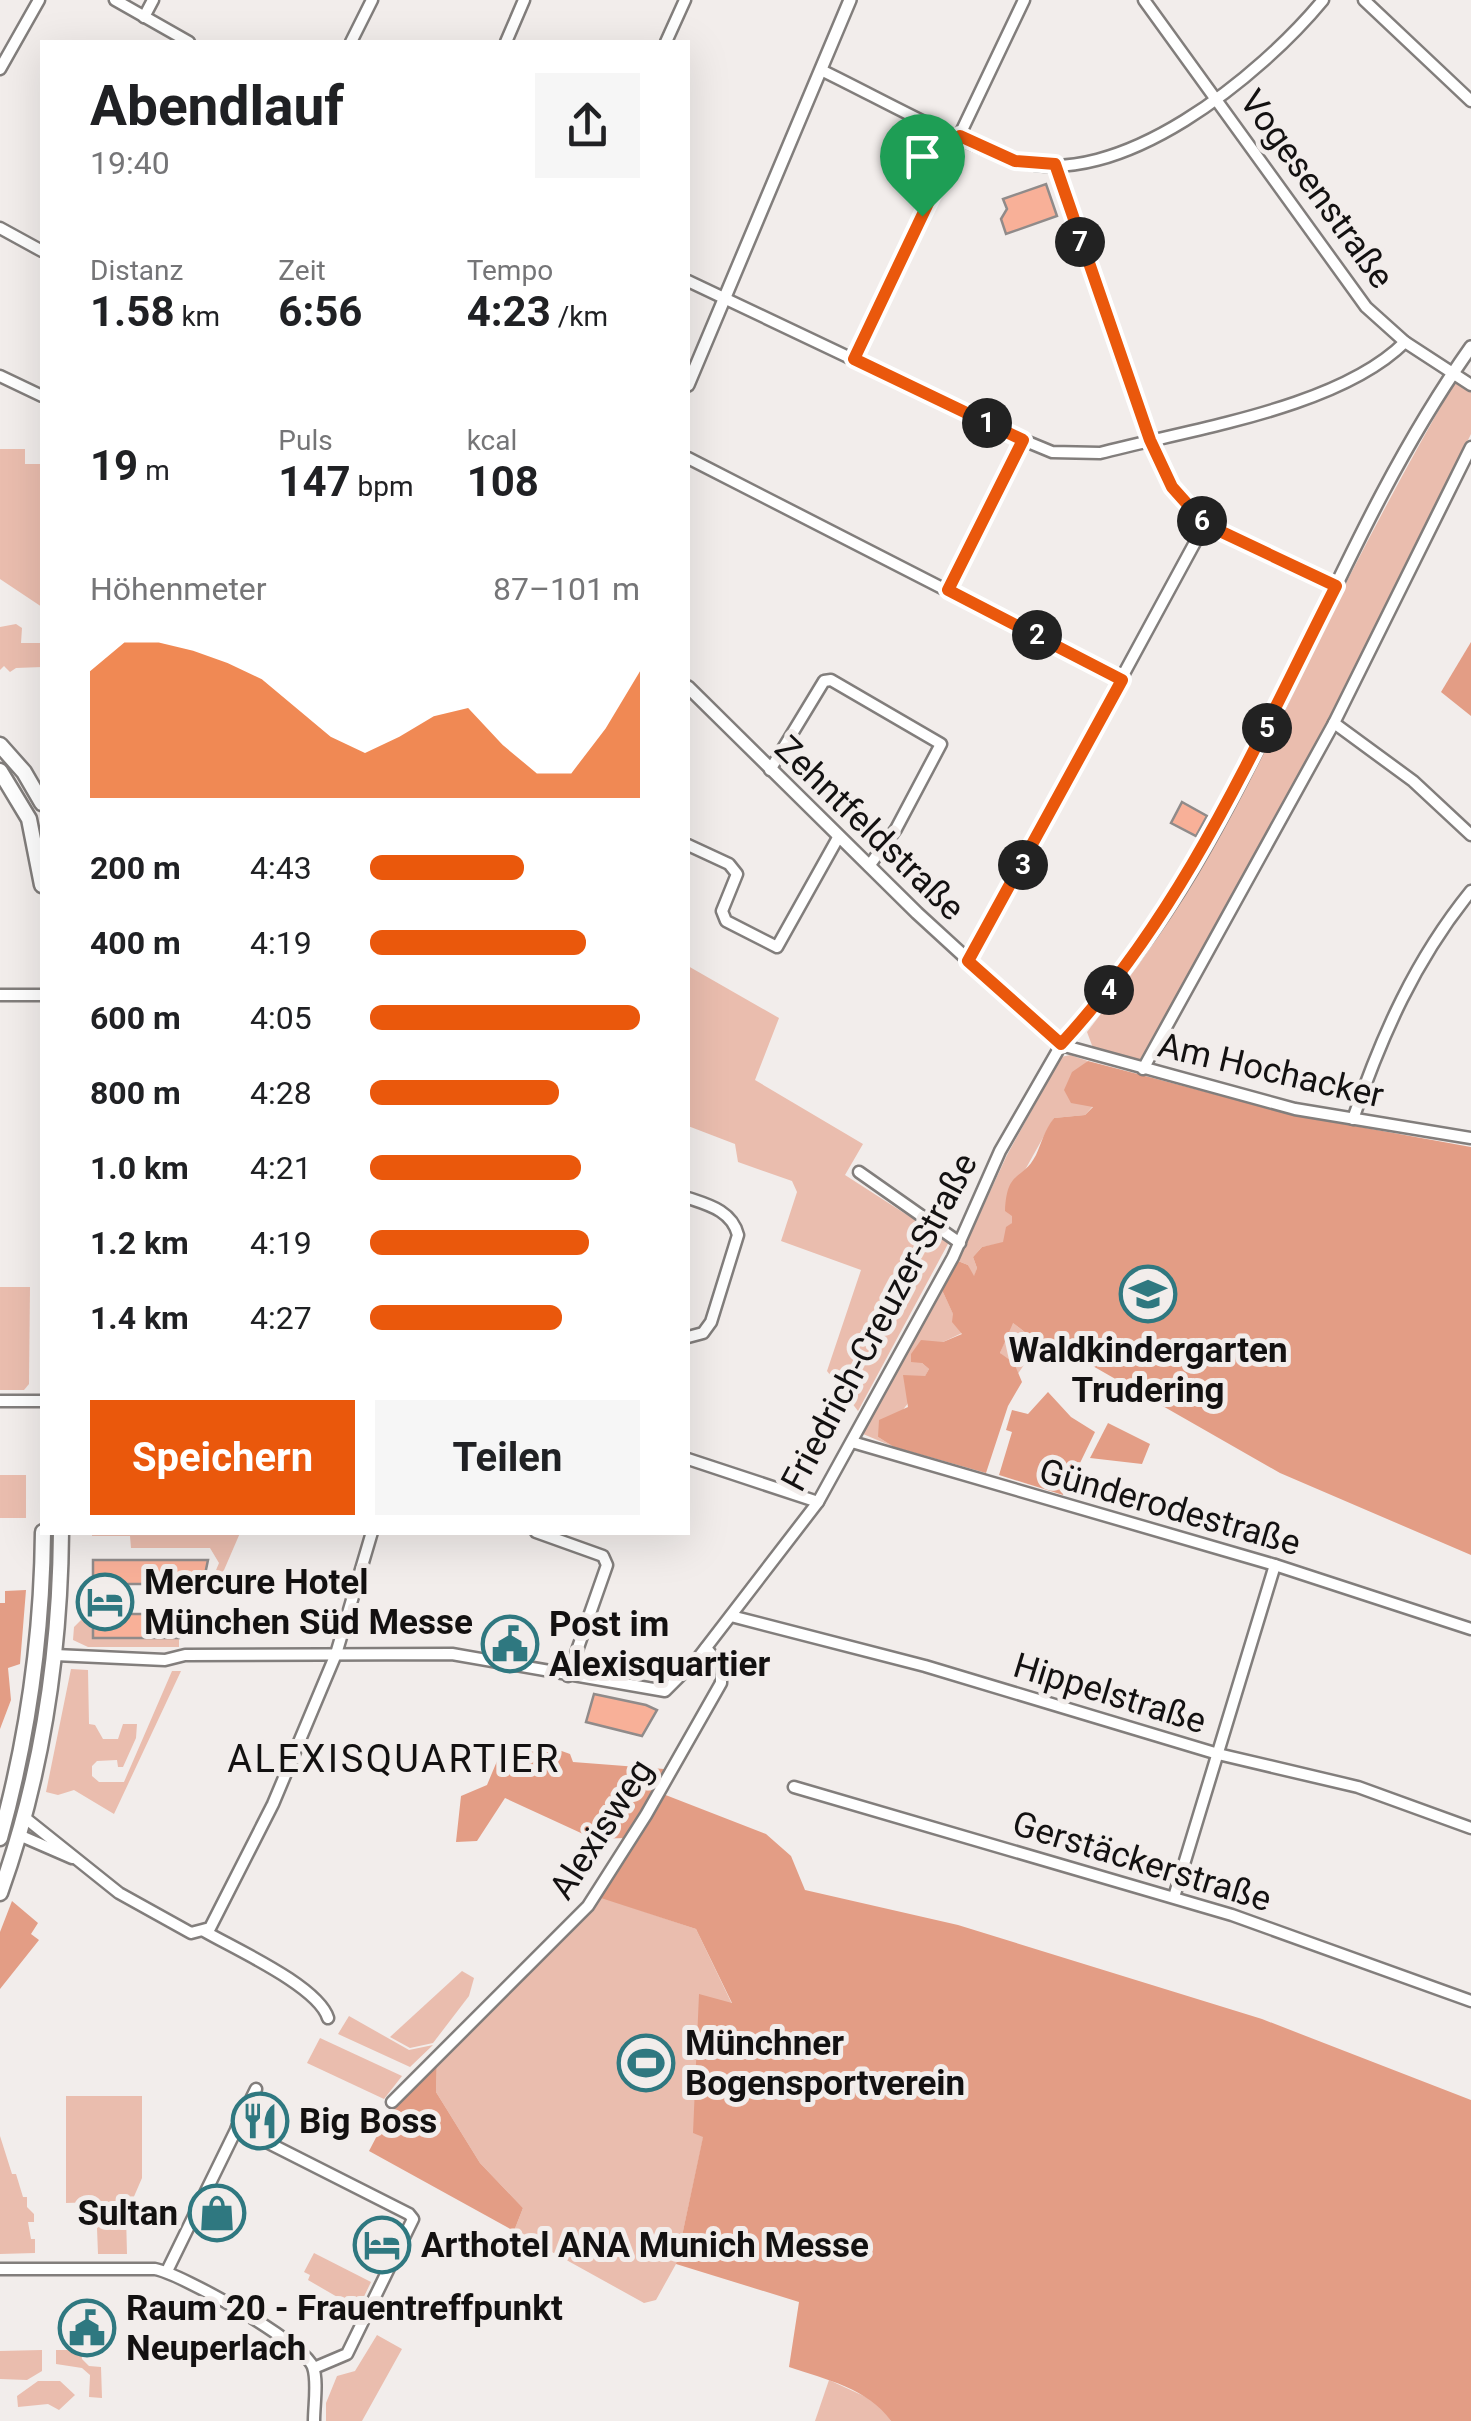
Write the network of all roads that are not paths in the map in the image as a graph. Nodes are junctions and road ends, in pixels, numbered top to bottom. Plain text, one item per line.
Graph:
1 (40, 0) edge
2 (115, 0) edge
3 (153, 0) edge
4 (372, 0) edge
5 (524, 0) edge
6 (685, 0) edge
7 (850, 0) edge
8 (1024, 0) edge
9 (1144, 0) edge
10 (1323, 0) edge
11 (1364, 0) edge
12 (144, 17) junction
13 (164, 30) junction
14 (158, 40) edge
15 (186, 40) edge
16 (352, 40) edge
17 (507, 40) edge
18 (667, 40) edge
19 (0, 69) edge
20 (821, 70) junction
21 (1218, 99) junction
22 (1471, 101) edge
23 (960, 136) junction
24 (1055, 164) junction
25 (0, 228) edge
26 (40, 250) edge
27 (690, 283) edge
28 (723, 299) junction
29 (1406, 342) junction
30 (1471, 347) edge
31 (854, 359) junction
32 (1452, 374) junction
33 (0, 376) edge
34 (690, 380) edge
35 (1471, 385) edge
36 (40, 395) edge
37 (1023, 440) junction
38 (1150, 440) junction
39 (1471, 446) edge
40 (690, 459) edge
41 (1205, 524) junction
42 (1336, 586) junction
43 (948, 590) junction
44 (1122, 680) junction
45 (690, 690) edge
46 (1334, 723) junction
47 (0, 745) edge
48 (770, 770) junction
49 (0, 771) edge
50 (40, 800) edge
51 (1471, 835) edge
52 (838, 836) junction
53 (690, 846) edge
54 (870, 866) junction
55 (40, 873) edge
56 (1471, 891) edge
57 (968, 961) junction
58 (0, 995) edge
59 (40, 995) edge
60 (1061, 1044) junction
61 (1143, 1069) junction
62 (1354, 1119) junction
63 (1471, 1138) edge
64 (860, 1172) dead end
65 (690, 1199) edge
66 (960, 1243) junction
67 (690, 1336) edge
68 (0, 1401) edge
69 (40, 1401) edge
70 (852, 1442) junction
71 (690, 1459) edge
72 (818, 1502) junction
73 (43, 1535) edge
74 (61, 1535) edge
75 (371, 1535) edge
76 (544, 1535) edge
77 (1276, 1565) junction
78 (731, 1616) junction
79 (1471, 1629) edge
80 (706, 1648) junction
81 (336, 1654) junction
82 (56, 1656) junction
83 (568, 1676) junction
84 (1218, 1754) junction
85 (794, 1787) dead end
86 (24, 1817) junction
87 (2, 1819) edge
88 (1471, 1828) edge
89 (19, 1835) junction
90 (78, 1860) junction
91 (0, 1893) edge
92 (1174, 1897) junction
93 (204, 1931) junction
94 (1471, 2001) edge
95 (328, 2018) dead end
96 (256, 2089) dead end
97 (392, 2102) dead end
98 (237, 2128) junction
99 (0, 2269) edge
100 (167, 2271) junction
101 (314, 2368) junction
102 (314, 2421) edge

1 - 19 street
2 - 12 street
3 - 12 street
4 - 16 street
5 - 17 street
6 - 18 street
7 - 20 street
8 - 23 street
9 - 21 street, Vogesenstraße
10 - 21 street
11 - 22 street
12 - 13 street
13 - 14 street
13 - 15 street
20 - 23 street
20 - 28 street
21 - 24 street
21 - 29 street, Vogesenstraße
23 - 24 street
23 - 31 street
24 - 38 street
25 - 26 street
27 - 28 street
28 - 31 street
28 - 34 street
29 - 32 street, Vogesenstraße
29 - 38 street
30 - 32 street
31 - 37 street
32 - 35 street, Vogesenstraße
32 - 42 street
33 - 36 street
37 - 38 street
37 - 43 street
38 - 41 street
39 - 46 street
40 - 43 street
41 - 42 street
41 - 44 street
42 - 60 street
43 - 44 street
44 - 57 street
45 - 48 street, Zehntfeldstraße
46 - 51 street
46 - 61 street
47 - 50 main road
48 - 52 street, Zehntfeldstraße
48 - 54 street
49 - 55 main road
52 - 53 street
52 - 54 street, Zehntfeldstraße
54 - 57 street, Zehntfeldstraße
56 - 62 street
57 - 60 street, Zehntfeldstraße
58 - 59 street
60 - 61 street, Am Hochacker
60 - 66 street, Friedrich-Creuzer-Straße
61 - 62 street, Am Hochacker
62 - 63 street, Am Hochacker
64 - 66 street
65 - 67 street
66 - 70 street, Friedrich-Creuzer-Straße
68 - 69 street
70 - 72 street, Friedrich-Creuzer-Straße
70 - 77 street, Günderodestraße
71 - 72 street
72 - 78 street, Friedrich-Creuzer-Straße
73 - 87 main road
74 - 82 main road
75 - 81 street
76 - 83 street
77 - 79 street, Günderodestraße
77 - 84 street
78 - 80 street, Friedrich-Creuzer-Straße
78 - 84 street, Hippelstraße
80 - 83 street, Friedrich-Creuzer-Straße
80 - 97 street, Alexisweg
81 - 82 street
81 - 83 street
81 - 93 street
82 - 86 main road
84 - 88 street, Hippelstraße
84 - 92 street
85 - 92 street, Gerstäckerstraße
86 - 87 main road
86 - 89 main road
86 - 90 street
87 - 89 main road
89 - 90 street
89 - 91 main road
90 - 93 street
92 - 94 street, Gerstäckerstraße
93 - 95 street
96 - 98 street
98 - 100 street
98 - 101 street
99 - 100 street
100 - 101 street
101 - 102 street

